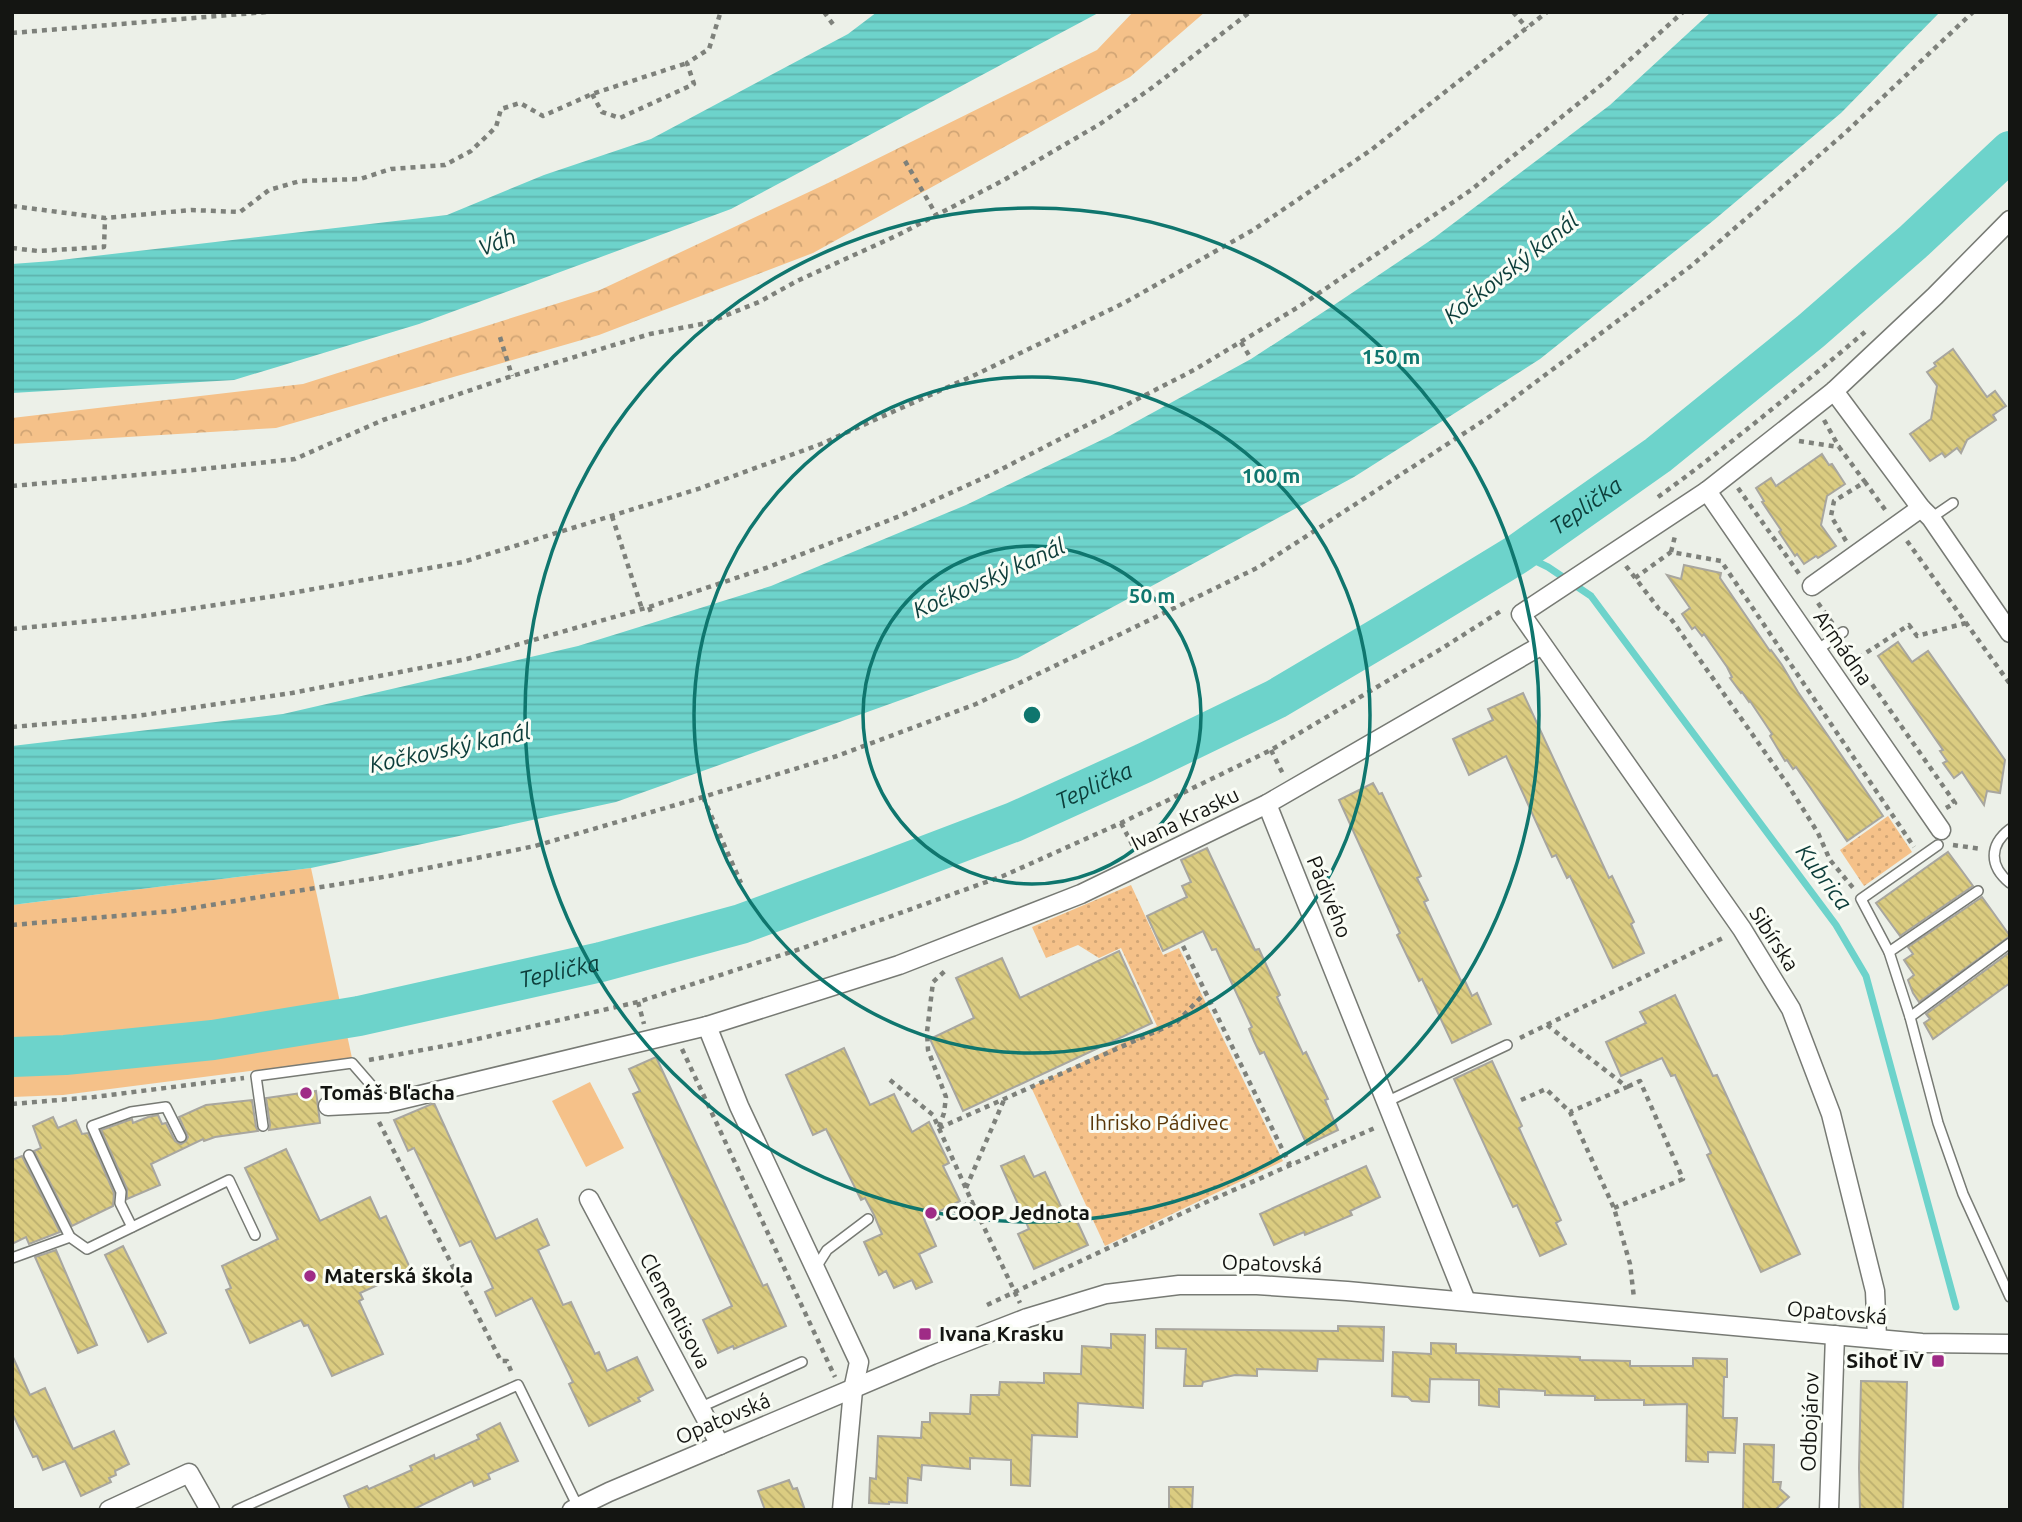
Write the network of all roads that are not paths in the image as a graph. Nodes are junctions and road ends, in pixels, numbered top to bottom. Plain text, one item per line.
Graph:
1 (2010, 220) edge
2 (1834, 391) junction
3 (1707, 491) junction
4 (1953, 503) dead end
5 (1926, 513) junction
6 (1810, 587) road end
7 (1841, 633) road end
8 (2010, 633) edge
9 (1542, 645) junction
10 (1817, 650) junction
11 (1267, 804) junction
12 (2010, 829) edge
13 (1937, 831) joint
14 (2010, 883) edge
15 (1978, 891) dead end
16 (2010, 943) edge
17 (1889, 952) junction
18 (1910, 1017) junction
19 (707, 1026) junction
20 (1507, 1045) road end
21 (1386, 1102) junction
22 (328, 1106) dead end
23 (382, 1110) junction
24 (263, 1126) dead end
25 (181, 1137) dead end
26 (29, 1155) dead end
27 (589, 1199) dead end
28 (869, 1219) dead end
29 (132, 1227) junction
30 (255, 1235) dead end
31 (70, 1237) junction
32 (12, 1258) edge
33 (815, 1269) junction
34 (2010, 1297) edge
35 (1466, 1301) junction
36 (1835, 1335) junction
37 (1877, 1339) junction
38 (2010, 1344) edge
39 (802, 1362) dead end
40 (853, 1390) junction
41 (701, 1406) junction
42 (720, 1445) junction
43 (575, 1508) edge
44 (109, 1510) edge
45 (210, 1510) edge
46 (237, 1510) edge
47 (842, 1510) edge
48 (1829, 1510) edge

1 - 2 street
2 - 3 street
2 - 5 street
3 - 9 street, Sibírska
3 - 10 street, Armádna
4 - 5 lane
5 - 6 street
5 - 8 street
7 - 10 lane
9 - 11 street
9 - 37 street, Sibírska
10 - 13 street, Armádna
11 - 19 street, Ivana Krasku
11 - 21 street, Pádivého
12 - 14 lane
13 - 17 lane
15 - 17 lane
16 - 18 lane
17 - 18 lane
18 - 34 lane
19 - 23 street, Ivana Krasku
19 - 33 street
20 - 21 lane
21 - 35 street, Pádivého
22 - 23 street, Ivana Krasku
23 - 24 lane
25 - 29 lane
26 - 31 lane
27 - 41 street, Clementisova
28 - 33 lane
29 - 30 lane
29 - 31 lane
31 - 32 lane
33 - 40 street
35 - 36 street, Opatovská
35 - 40 street, Opatovská
36 - 37 street, Opatovská
36 - 48 street, Odbojárov
37 - 38 street, Opatovská
39 - 41 lane
40 - 42 street, Opatovská
40 - 47 street
41 - 42 street, Clementisova
42 - 43 street, Opatovská
43 - 46 lane
44 - 45 street

